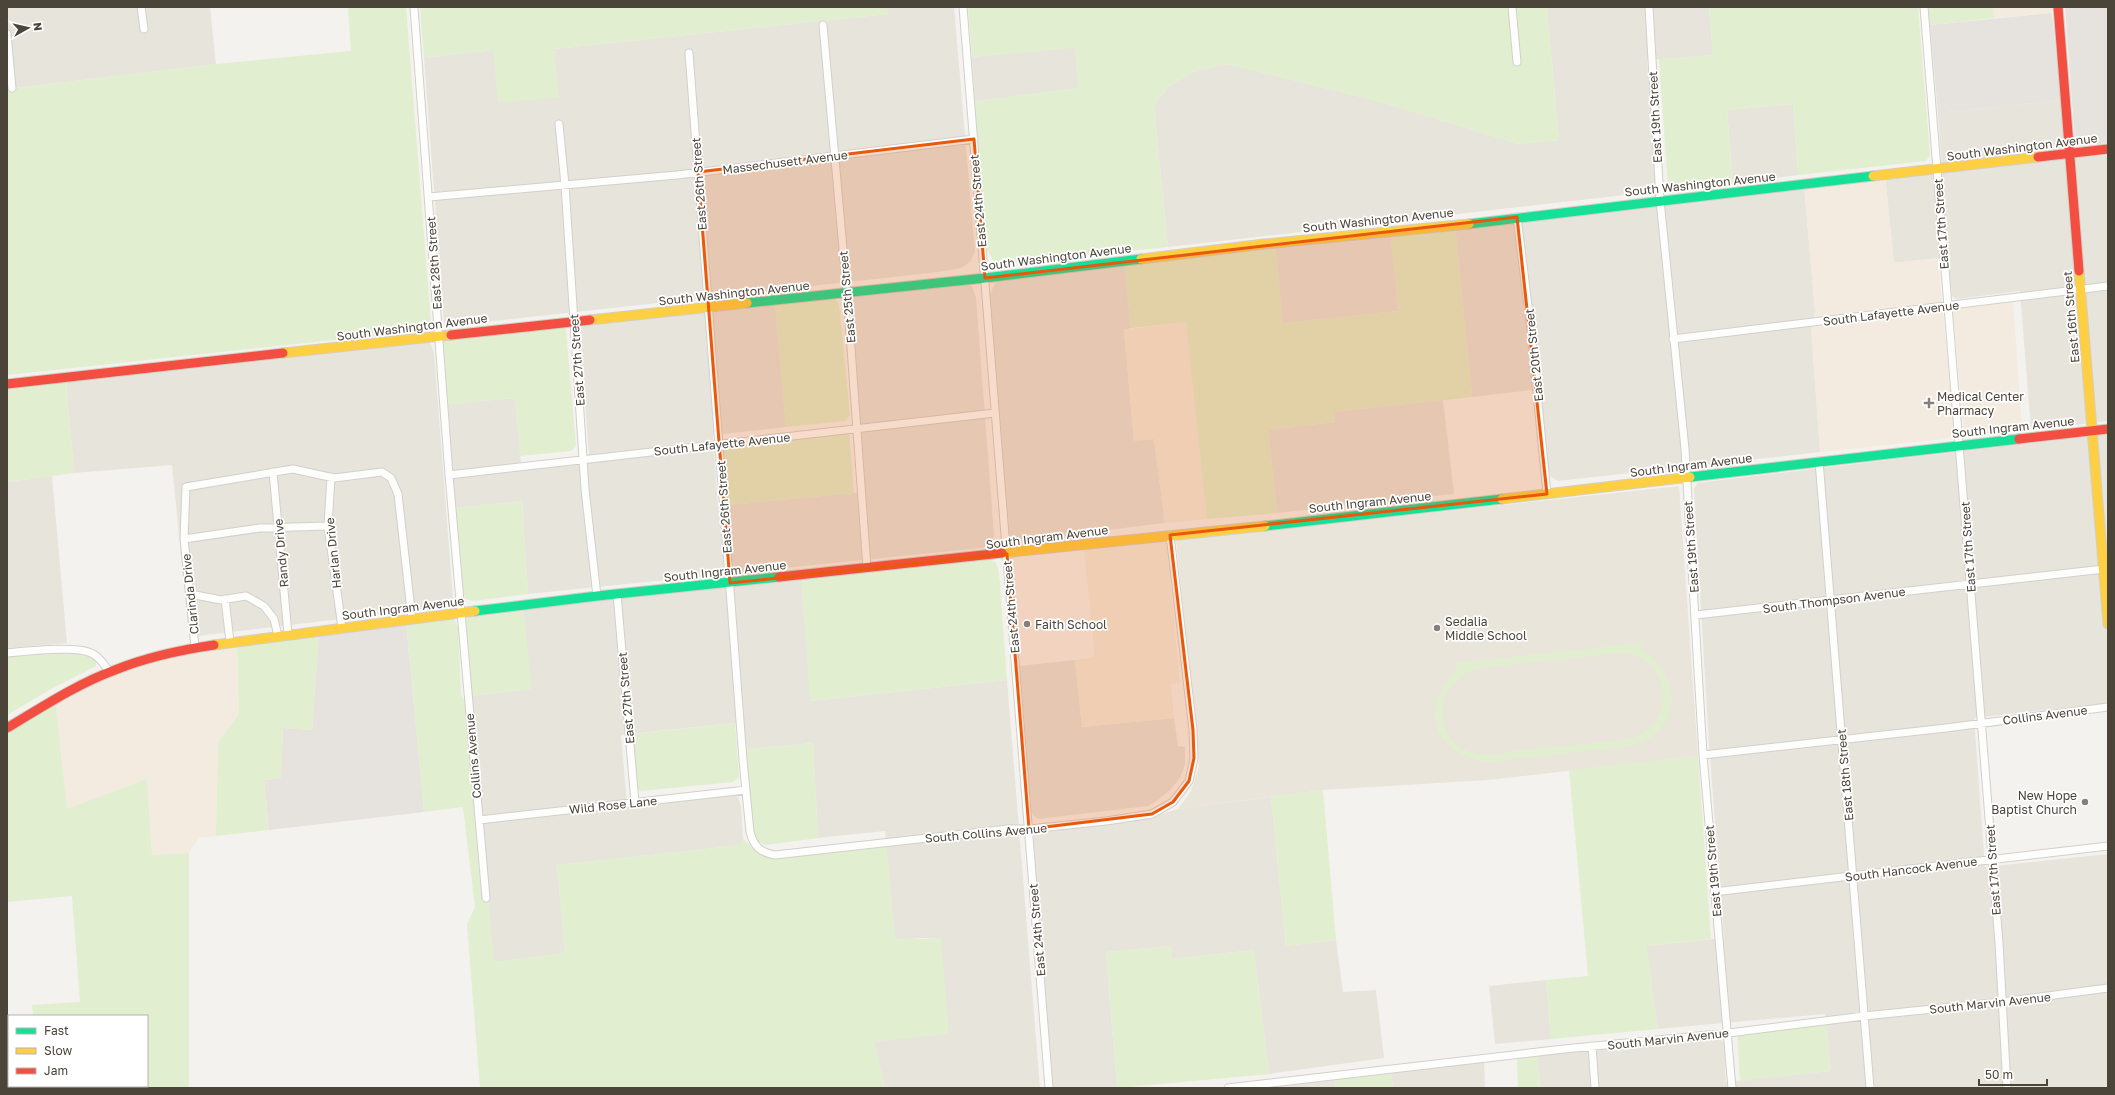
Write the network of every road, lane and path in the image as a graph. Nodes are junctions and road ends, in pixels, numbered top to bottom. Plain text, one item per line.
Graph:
1 (141, 7) edge
2 (414, 7) edge
3 (963, 7) edge
4 (1512, 7) edge
5 (1649, 7) edge
6 (1924, 7) edge
7 (2058, 7) edge
8 (824, 25) dead end
9 (144, 29) dead end
10 (7, 34) edge
11 (689, 53) dead end
12 (1517, 62) dead end
13 (12, 88) dead end
14 (559, 124) dead end
15 (974, 139) junction
16 (2108, 149) edge
17 (2070, 154) junction
18 (835, 156) junction
19 (1936, 169) junction
20 (698, 172) junction
21 (565, 185) junction
22 (429, 197) junction
23 (1660, 200) junction
24 (1518, 217) junction
25 (985, 278) junction
26 (2108, 286) edge
27 (2081, 289) junction
28 (847, 293) junction
29 (1947, 306) junction
30 (709, 308) junction
31 (575, 321) junction
32 (439, 336) junction
33 (1673, 339) junction
34 (7, 384) edge
35 (995, 413) junction
36 (857, 429) junction
37 (2108, 429) edge
38 (2092, 431) junction
39 (719, 444) junction
40 (1960, 445) junction
41 (584, 460) junction
42 (1819, 461) junction
43 (273, 472) junction
44 (449, 475) junction
45 (331, 477) junction
46 (1686, 478) junction
47 (1547, 494) junction
48 (328, 526) junction
49 (278, 527) junction
50 (1170, 535) junction
51 (184, 539) junction
52 (1007, 554) junction
53 (868, 568) junction
54 (2104, 569) junction
55 (730, 583) junction
56 (1971, 583) junction
57 (190, 594) junction
58 (617, 594) junction
59 (597, 596) junction
60 (225, 599) junction
61 (1830, 600) junction
62 (461, 614) junction
63 (1696, 615) junction
64 (412, 619) junction
65 (2108, 624) edge
66 (342, 628) junction
67 (288, 634) junction
68 (278, 636) junction
69 (230, 642) junction
70 (196, 647) junction
71 (7, 653) edge
72 (110, 672) junction
73 (2108, 707) edge
74 (1981, 722) junction
75 (7, 728) edge
76 (1842, 739) junction
77 (1703, 755) junction
78 (746, 790) junction
79 (635, 802) junction
80 (479, 820) junction
81 (1029, 829) junction
82 (865, 845) joint
83 (2108, 846) edge
84 (1992, 860) junction
85 (1853, 876) junction
86 (1714, 892) junction
87 (486, 898) dead end
88 (2108, 988) edge
89 (2002, 1002) junction
90 (1864, 1016) junction
91 (1729, 1033) junction
92 (1592, 1046) junction
93 (1049, 1088) edge
94 (1228, 1088) edge
95 (1595, 1088) edge
96 (1732, 1088) edge
97 (1870, 1088) edge
98 (2007, 1088) edge

1 - 9 street
2 - 22 street, East 28th Street
3 - 15 street, East 24th Street
4 - 12 street
5 - 23 street, East 19th Street
6 - 19 street, East 17th Street
7 - 17 main road, East 16th Street
8 - 18 street, East 25th Street
10 - 13 street
11 - 20 street, East 26th Street
14 - 21 street, East 27th Street
15 - 18 street, Massechusett Avenue
15 - 25 street, East 24th Street
16 - 17 main road, South Washington Avenue
17 - 19 main road, South Washington Avenue
17 - 27 main road, East 16th Street
18 - 20 street, Massechusett Avenue
18 - 28 street, East 25th Street
19 - 23 main road, South Washington Avenue
19 - 29 street, East 17th Street
20 - 21 street, Massechusett Avenue
20 - 30 street, East 26th Street
21 - 22 street, Massechusett Avenue
21 - 31 street, East 27th Street
22 - 32 street, East 28th Street
23 - 24 main road, South Washington Avenue
23 - 33 street, East 19th Street
24 - 25 main road, South Washington Avenue
24 - 47 street, East 20th Street
25 - 28 main road, South Washington Avenue
25 - 35 street, East 24th Street
26 - 27 street, South Lafayette Avenue
27 - 29 street, South Lafayette Avenue
27 - 38 main road, East 16th Street
28 - 30 main road, South Washington Avenue
28 - 36 street, East 25th Street
29 - 33 street, South Lafayette Avenue
29 - 40 street, East 17th Street
30 - 31 main road, South Washington Avenue
30 - 39 street, East 26th Street
31 - 32 main road, South Washington Avenue
31 - 41 street, East 27th Street
32 - 34 main road, South Washington Avenue
32 - 44 street, East 28th Street
33 - 46 street, East 19th Street
35 - 36 street, South Lafayette Avenue
35 - 52 street, East 24th Street
36 - 39 street, South Lafayette Avenue
36 - 53 street, East 25th Street
37 - 38 main road, South Ingram Avenue
38 - 40 main road, South Ingram Avenue
38 - 54 main road, East 16th Street
39 - 41 street, South Lafayette Avenue
39 - 55 street, East 26th Street
40 - 42 main road, South Ingram Avenue
40 - 56 street, East 17th Street
41 - 44 street, South Lafayette Avenue
41 - 59 street, East 27th Street
42 - 46 main road, South Ingram Avenue
42 - 61 street, East 18th Street
43 - 45 street
43 - 49 street, Randy Drive
43 - 51 street
44 - 62 street, East 28th Street
45 - 48 street, Harlan Drive
45 - 64 street
46 - 47 main road, South Ingram Avenue
46 - 63 street, East 19th Street
47 - 50 main road, South Ingram Avenue
48 - 49 street, Clarinda Drive
48 - 66 street, Harlan Drive
49 - 51 street, Clarinda Drive
49 - 67 street, Randy Drive
50 - 52 main road, South Ingram Avenue
50 - 81 street, South Collins Avenue
51 - 57 street, Clarinda Drive
52 - 53 main road, South Ingram Avenue
52 - 81 street, East 24th Street
53 - 55 main road, South Ingram Avenue
54 - 56 street, South Thompson Avenue
54 - 65 main road, East 16th Street
55 - 58 main road, South Ingram Avenue
55 - 78 street, East 26th Street
56 - 61 street, South Thompson Avenue
56 - 74 street, East 17th Street
57 - 60 street
57 - 70 street, Clarinda Drive
58 - 59 main road, South Ingram Avenue
58 - 79 street, East 27th Street
59 - 62 main road, South Ingram Avenue
60 - 68 street
60 - 69 street
61 - 63 street, South Thompson Avenue
61 - 76 street, East 18th Street
62 - 64 main road, South Ingram Avenue
62 - 80 street, Collins Avenue
63 - 77 street, East 19th Street
64 - 66 main road, South Ingram Avenue
66 - 67 main road, South Ingram Avenue
67 - 68 main road, South Ingram Avenue
68 - 69 main road, South Ingram Avenue
69 - 70 main road, South Ingram Avenue
70 - 72 main road, South Ingram Avenue
71 - 72 street
72 - 75 main road, South Ingram Avenue
73 - 74 street, Collins Avenue
74 - 76 street
74 - 84 street, East 17th Street
76 - 77 street
76 - 85 street, East 18th Street
77 - 86 street, East 19th Street
78 - 79 street, Wild Rose Lane
78 - 82 street, East 26th Street
79 - 80 street, Wild Rose Lane
80 - 87 street, Collins Avenue
81 - 82 street, South Collins Avenue
81 - 93 street, East 24th Street
83 - 84 street, South Hancock Avenue
84 - 85 street, South Hancock Avenue
84 - 89 street, East 17th Street
85 - 86 street, South Hancock Avenue
85 - 90 street, East 18th Street
86 - 91 street, East 19th Street
88 - 89 street, South Marvin Avenue
89 - 90 street, South Marvin Avenue
89 - 98 street, East 17th Street
90 - 91 street, South Marvin Avenue
90 - 97 street, East 18th Street
91 - 92 street, South Marvin Avenue
91 - 96 street, East 19th Street
92 - 94 street, South Marvin Avenue
92 - 95 street

